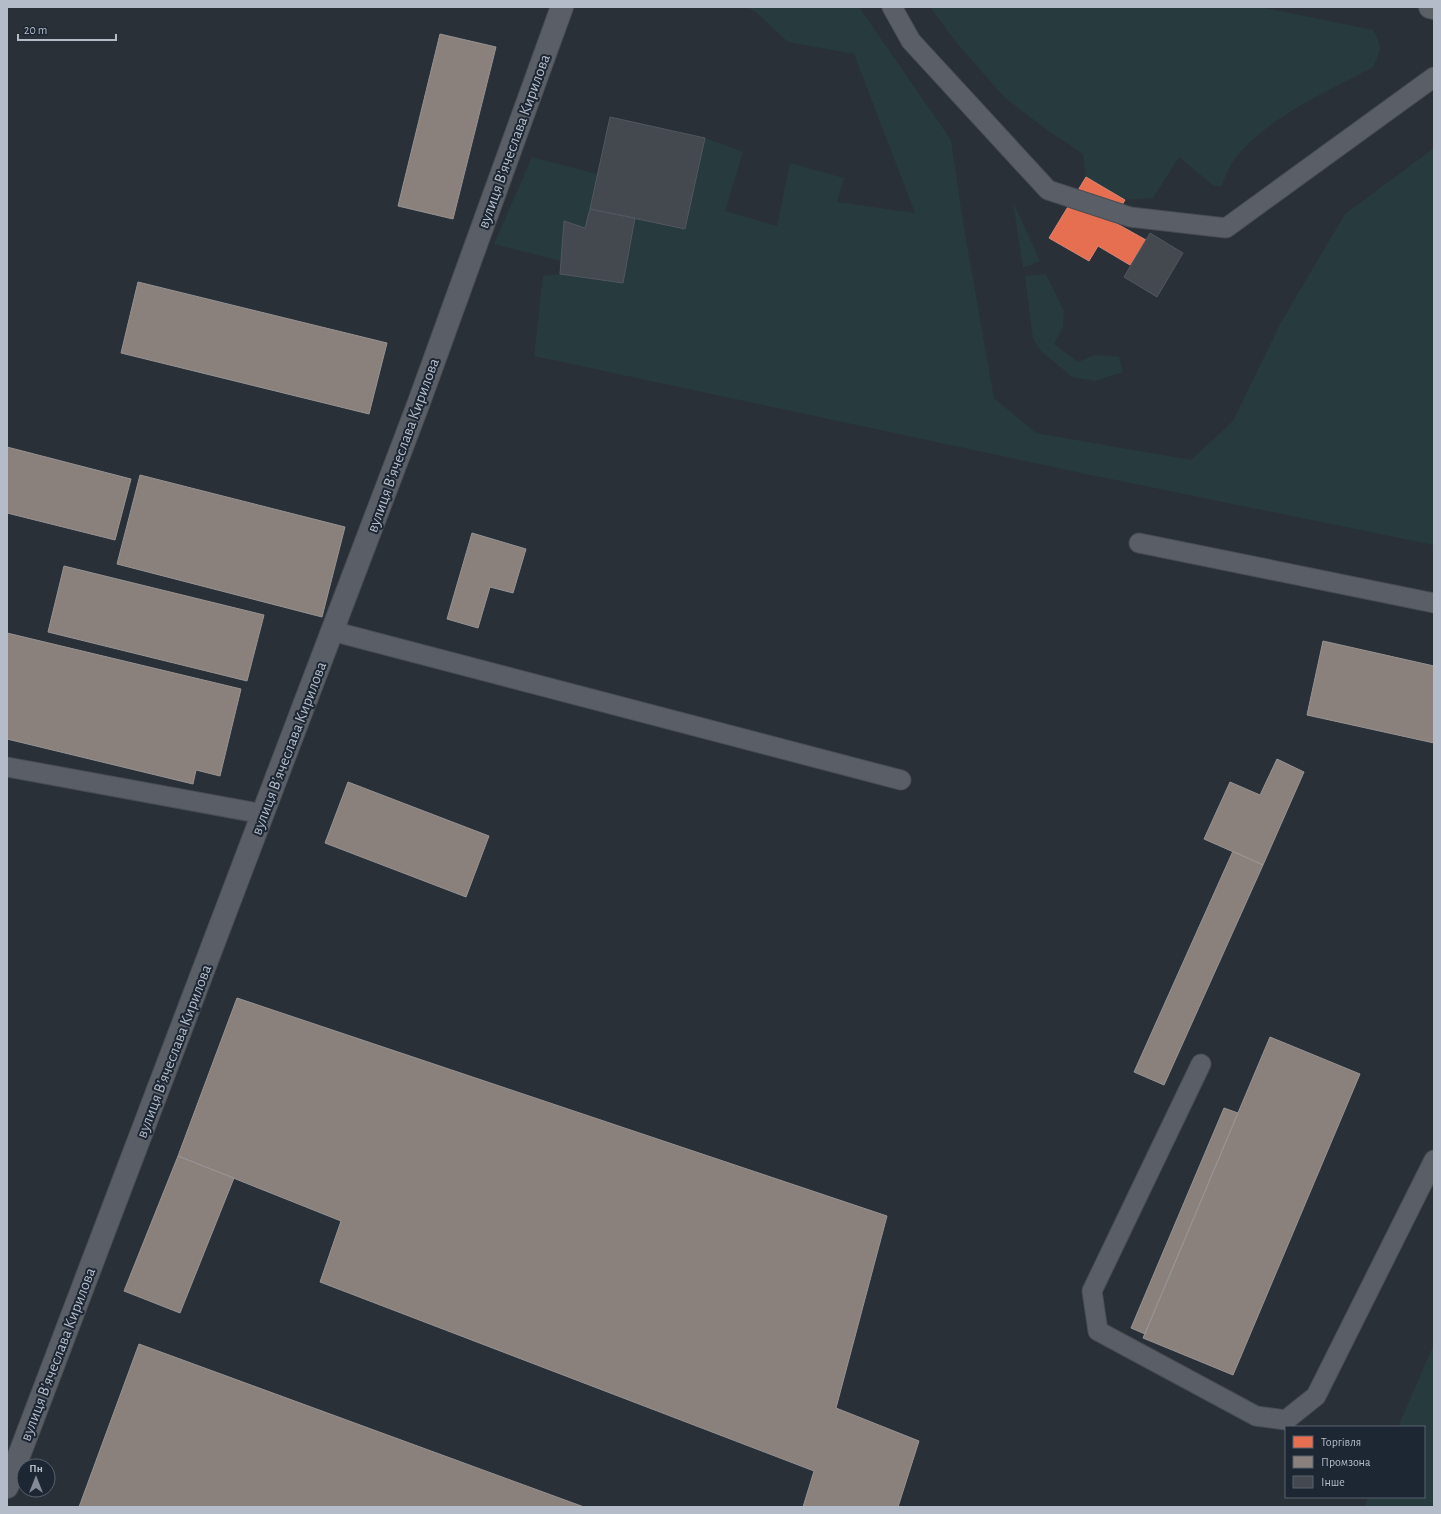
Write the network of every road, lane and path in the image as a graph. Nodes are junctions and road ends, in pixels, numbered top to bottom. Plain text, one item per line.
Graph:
1 (562, 7) edge
2 (892, 7) edge
3 (1430, 7) edge
4 (1434, 8) edge
5 (1434, 77) edge
6 (1139, 543) dead end
7 (1434, 603) edge
8 (332, 631) junction
9 (7, 767) edge
10 (901, 780) dead end
11 (263, 814) junction
12 (1201, 1064) dead end
13 (1434, 1160) edge
14 (7, 1487) edge

1 - 8 street, вулиця Вʼячеслава Кирилова
2 - 5 lane
3 - 4 main road
6 - 7 lane
8 - 10 lane
8 - 11 street, вулиця Вʼячеслава Кирилова
9 - 11 lane
11 - 14 street, вулиця Вʼячеслава Кирилова
12 - 13 lane

